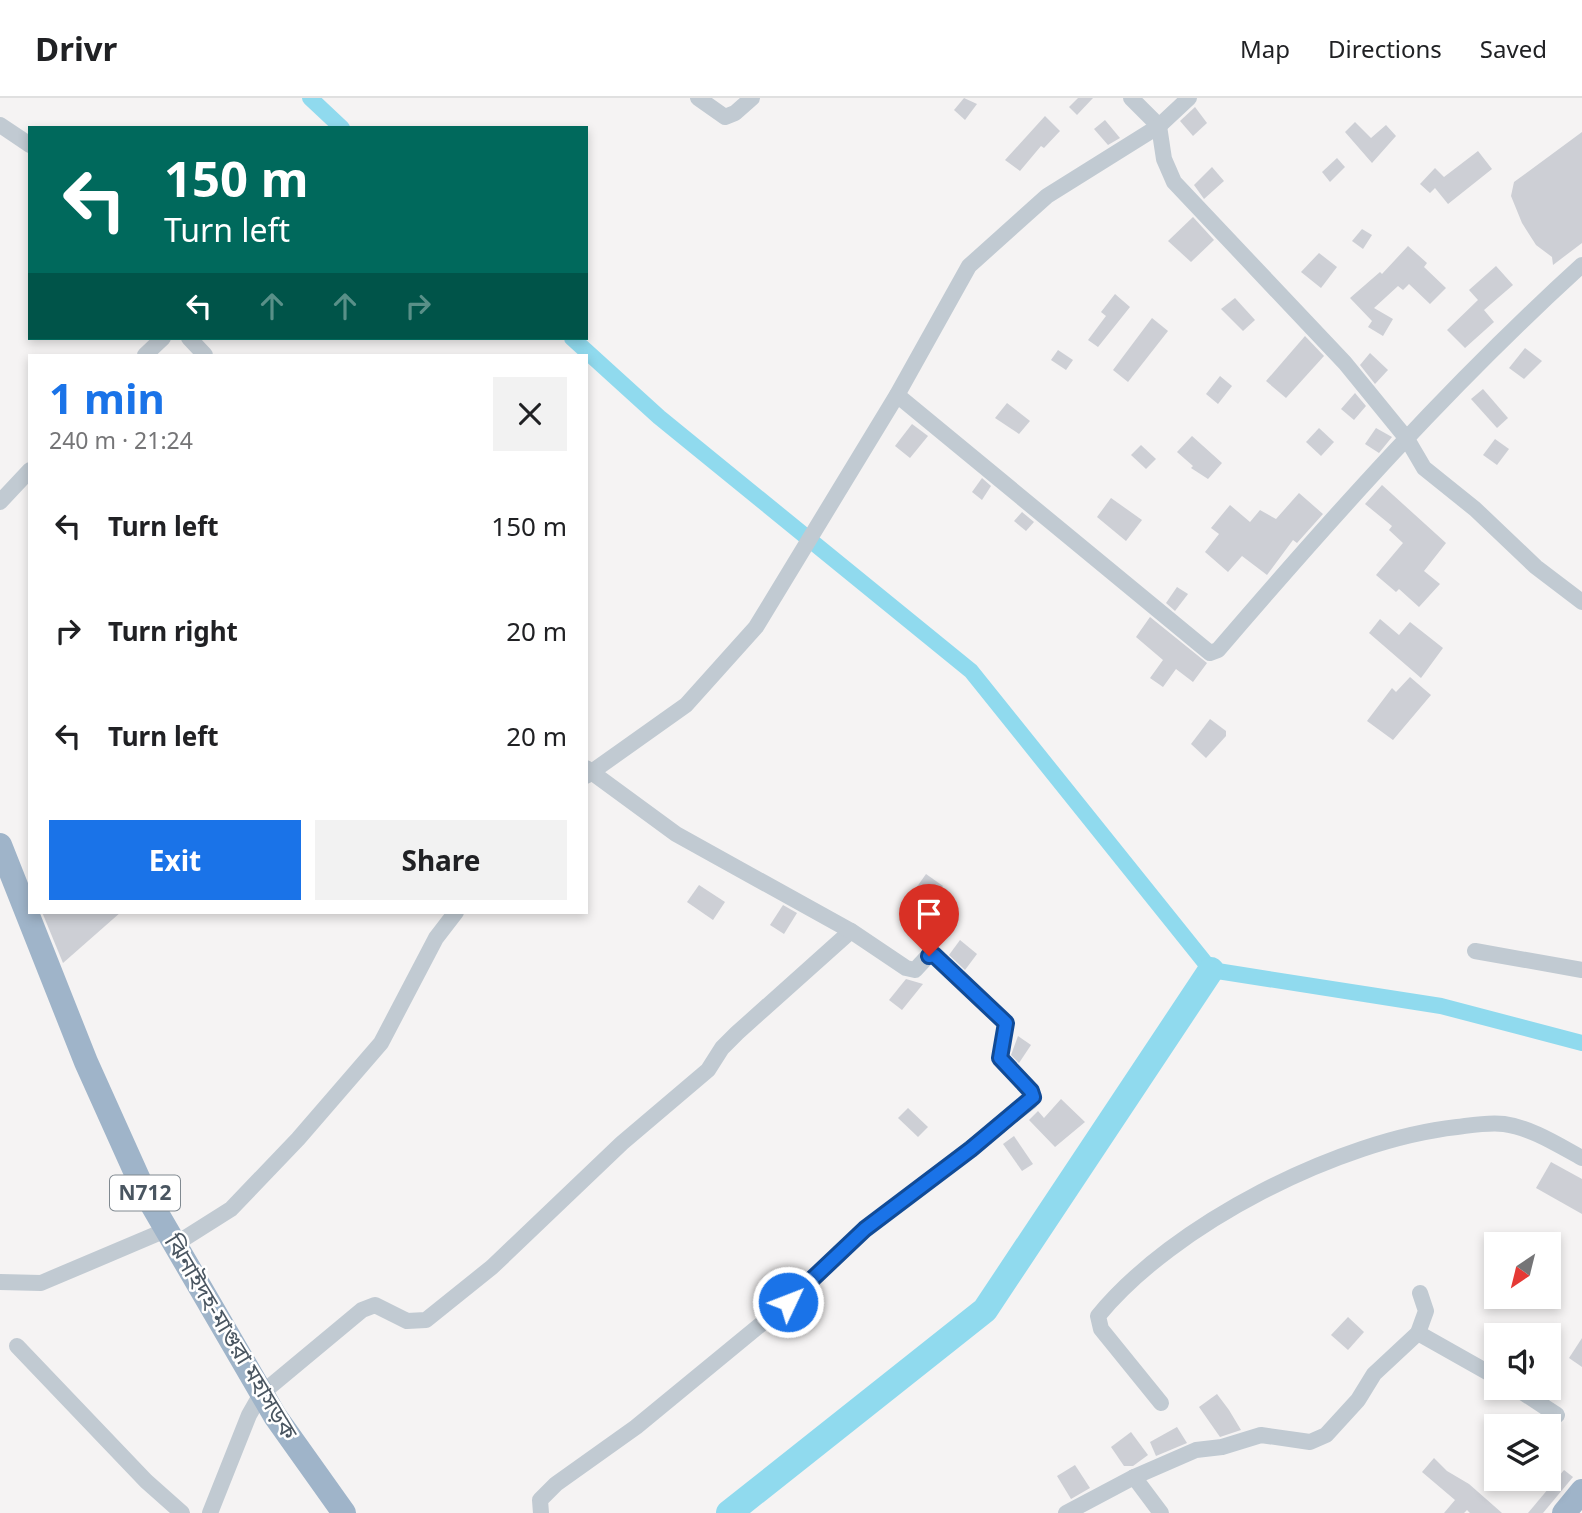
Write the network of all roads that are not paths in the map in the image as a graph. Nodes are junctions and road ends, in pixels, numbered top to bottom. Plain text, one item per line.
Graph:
1 (698, 98) edge
2 (752, 98) edge
3 (1131, 98) edge
4 (1189, 98) edge
5 (0, 125) edge
6 (1159, 126) junction
7 (28, 144) edge
8 (1582, 265) edge
9 (161, 340) edge
10 (191, 340) edge
11 (146, 354) edge
12 (204, 354) edge
13 (897, 395) junction
14 (1406, 439) junction
15 (28, 472) edge
16 (0, 502) edge
17 (1582, 602) edge
18 (588, 772) edge
19 (0, 845) edge
20 (25, 892) edge
21 (33, 914) edge
22 (454, 914) edge
23 (851, 931) junction
24 (1475, 951) dead end
25 (1582, 970) edge
26 (1582, 1158) edge
27 (170, 1237) junction
28 (0, 1282) edge
29 (1420, 1293) dead end
30 (1418, 1333) junction
31 (17, 1346) dead end
32 (1484, 1370) edge
33 (261, 1394) junction
34 (1535, 1400) edge
35 (1161, 1403) dead end
36 (1556, 1414) edge
37 (1134, 1477) junction
38 (1582, 1491) edge
39 (182, 1513) edge
40 (210, 1513) edge
41 (344, 1513) edge
42 (541, 1513) edge
43 (1066, 1513) edge
44 (1161, 1513) edge
45 (1564, 1513) edge

1 - 2 street
3 - 6 street
4 - 6 street
5 - 7 street
6 - 13 street
6 - 14 street
8 - 14 street
9 - 11 street
10 - 12 street
13 - 14 street
13 - 18 street
14 - 17 street
15 - 16 street
18 - 23 street
19 - 20 highway, ঝিনাইদহ-মাগুরা মহাসড়ক / N712
21 - 27 highway, ঝিনাইদহ-মাগুরা মহাসড়ক / N712
22 - 27 street
23 - 33 street
23 - 42 street
24 - 25 street
26 - 35 street
27 - 28 street
27 - 33 highway, ঝিনাইদহ-মাগুরা মহাসড়ক / N712
29 - 30 street
30 - 32 street
30 - 37 street
31 - 39 street
33 - 40 street
33 - 41 highway, ঝিনাইদহ-মাগুরা মহাসড়ক / N712
34 - 36 street
37 - 43 street
37 - 44 street
38 - 45 highway

